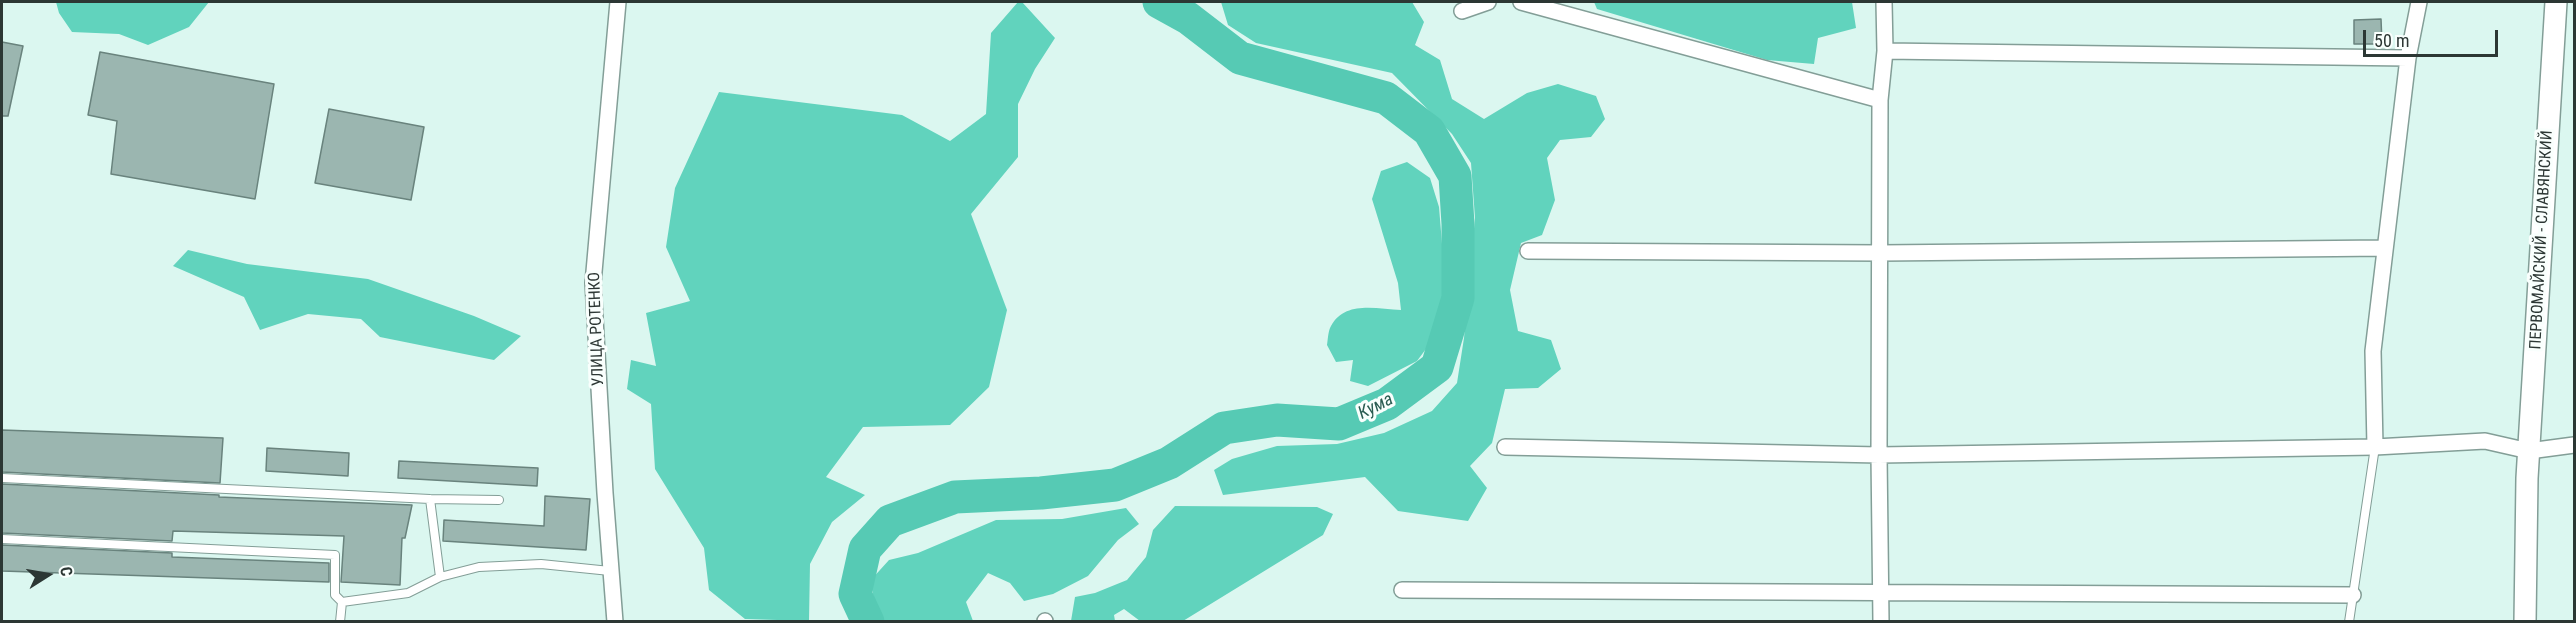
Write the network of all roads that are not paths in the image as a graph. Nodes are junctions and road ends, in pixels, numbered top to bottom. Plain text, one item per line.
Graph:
1 (618, 2) edge
2 (1488, 2) edge
3 (1521, 2) edge
4 (1884, 2) edge
5 (2419, 2) edge
6 (2556, 2) edge
7 (1462, 11) dead end
8 (1885, 51) junction
9 (2408, 58) junction
10 (1880, 100) junction
11 (2385, 248) junction
12 (1528, 251) dead end
13 (1881, 253) junction
14 (2574, 445) edge
15 (1505, 447) dead end
16 (2375, 447) junction
17 (2529, 451) junction
18 (1879, 455) junction
19 (2, 478) edge
20 (430, 499) junction
21 (499, 500) dead end
22 (2, 539) edge
23 (610, 571) junction
24 (440, 577) junction
25 (1402, 590) dead end
26 (1881, 592) junction
27 (2353, 595) junction
28 (342, 602) junction
29 (340, 621) edge
30 (615, 621) edge
31 (1881, 621) edge
32 (2349, 621) edge
33 (2525, 621) edge

1 - 23 street, УЛИЦА РОТЕНКО
2 - 7 street
3 - 10 street
4 - 8 street
5 - 9 street
6 - 17 street, ПЕРВОМАЙСКИЙ - СЛАВЯНСКИЙ
8 - 9 street
8 - 10 street
9 - 11 street
10 - 13 street
11 - 13 street
11 - 16 street
12 - 13 street
13 - 18 street
14 - 17 street
15 - 18 street
16 - 17 street
16 - 18 street
16 - 27 lane
17 - 33 street, ПЕРВОМАЙСКИЙ - СЛАВЯНСКИЙ
18 - 26 street
19 - 20 lane
20 - 21 lane
20 - 24 lane
22 - 28 lane
23 - 24 lane
23 - 30 street, УЛИЦА РОТЕНКО
24 - 28 lane
25 - 26 street
26 - 27 street
26 - 31 street
27 - 32 lane
28 - 29 lane

